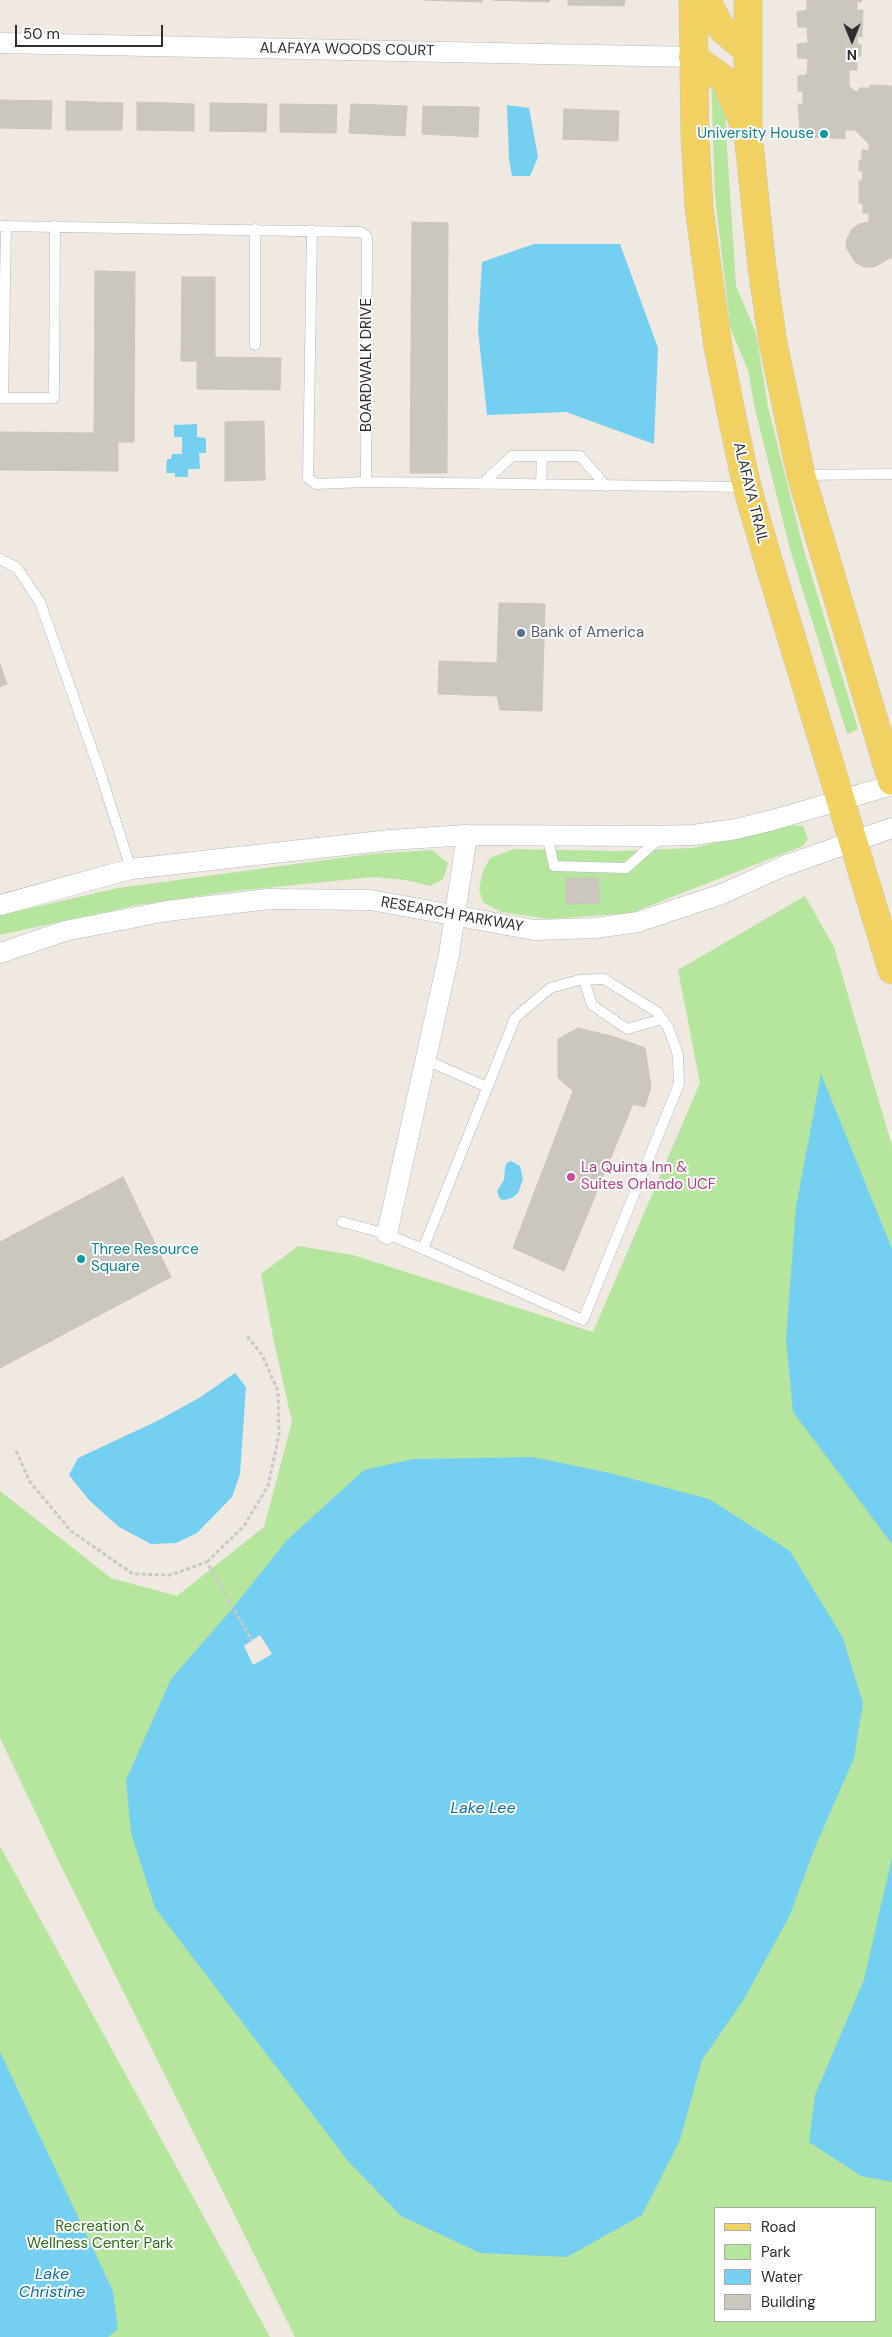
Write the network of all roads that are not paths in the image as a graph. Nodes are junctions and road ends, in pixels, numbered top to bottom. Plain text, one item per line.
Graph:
1 (693, 0) edge
2 (706, 0) edge
3 (748, 0) edge
4 (0, 43) edge
5 (748, 51) junction
6 (693, 57) junction
7 (748, 133) junction
8 (3, 226) edge
9 (55, 226) junction
10 (255, 229) junction
11 (312, 230) junction
12 (255, 345) dead end
13 (2, 398) edge
14 (542, 456) junction
15 (892, 474) edge
16 (801, 475) junction
17 (366, 482) junction
18 (482, 484) junction
19 (541, 485) junction
20 (606, 486) junction
21 (747, 487) junction
22 (0, 559) edge
23 (892, 783) edge
24 (840, 800) junction
25 (892, 828) edge
26 (467, 835) junction
27 (547, 836) junction
28 (661, 836) junction
29 (853, 842) junction
30 (130, 869) junction
31 (0, 905) edge
32 (456, 916) junction
33 (0, 953) edge
34 (892, 970) edge
35 (584, 980) junction
36 (662, 1019) junction
37 (426, 1060) junction
38 (488, 1087) junction
39 (342, 1222) dead end
40 (388, 1234) junction
41 (422, 1249) junction

1 - 6 main road, ALAFAYA TRAIL
2 - 5 main road
3 - 5 main road
4 - 6 street, ALAFAYA WOODS COURT
5 - 7 main road
6 - 7 main road
6 - 21 main road, ALAFAYA TRAIL
7 - 16 main road
8 - 9 lane, BOARDWALK DRIVE
8 - 13 lane
9 - 10 lane, BOARDWALK DRIVE
9 - 13 lane
10 - 11 lane, BOARDWALK DRIVE
10 - 12 lane
11 - 17 lane, BOARDWALK DRIVE
11 - 17 lane
14 - 18 lane
14 - 19 lane
14 - 20 lane
15 - 16 lane
16 - 23 main road
17 - 18 lane
18 - 19 lane
19 - 20 lane
20 - 21 lane
21 - 24 main road, ALAFAYA TRAIL
22 - 30 lane
23 - 24 street
24 - 28 street
24 - 29 main road, ALAFAYA TRAIL
25 - 29 street, RESEARCH PARKWAY
26 - 27 street
26 - 30 street
26 - 32 street
27 - 28 street
27 - 28 lane
29 - 32 street, RESEARCH PARKWAY
29 - 34 main road, ALAFAYA TRAIL
30 - 31 street
32 - 33 street, RESEARCH PARKWAY
32 - 37 street
35 - 36 lane
35 - 36 lane
35 - 38 lane
36 - 41 lane
37 - 38 lane
37 - 40 street
38 - 41 lane
39 - 40 lane
40 - 41 lane

